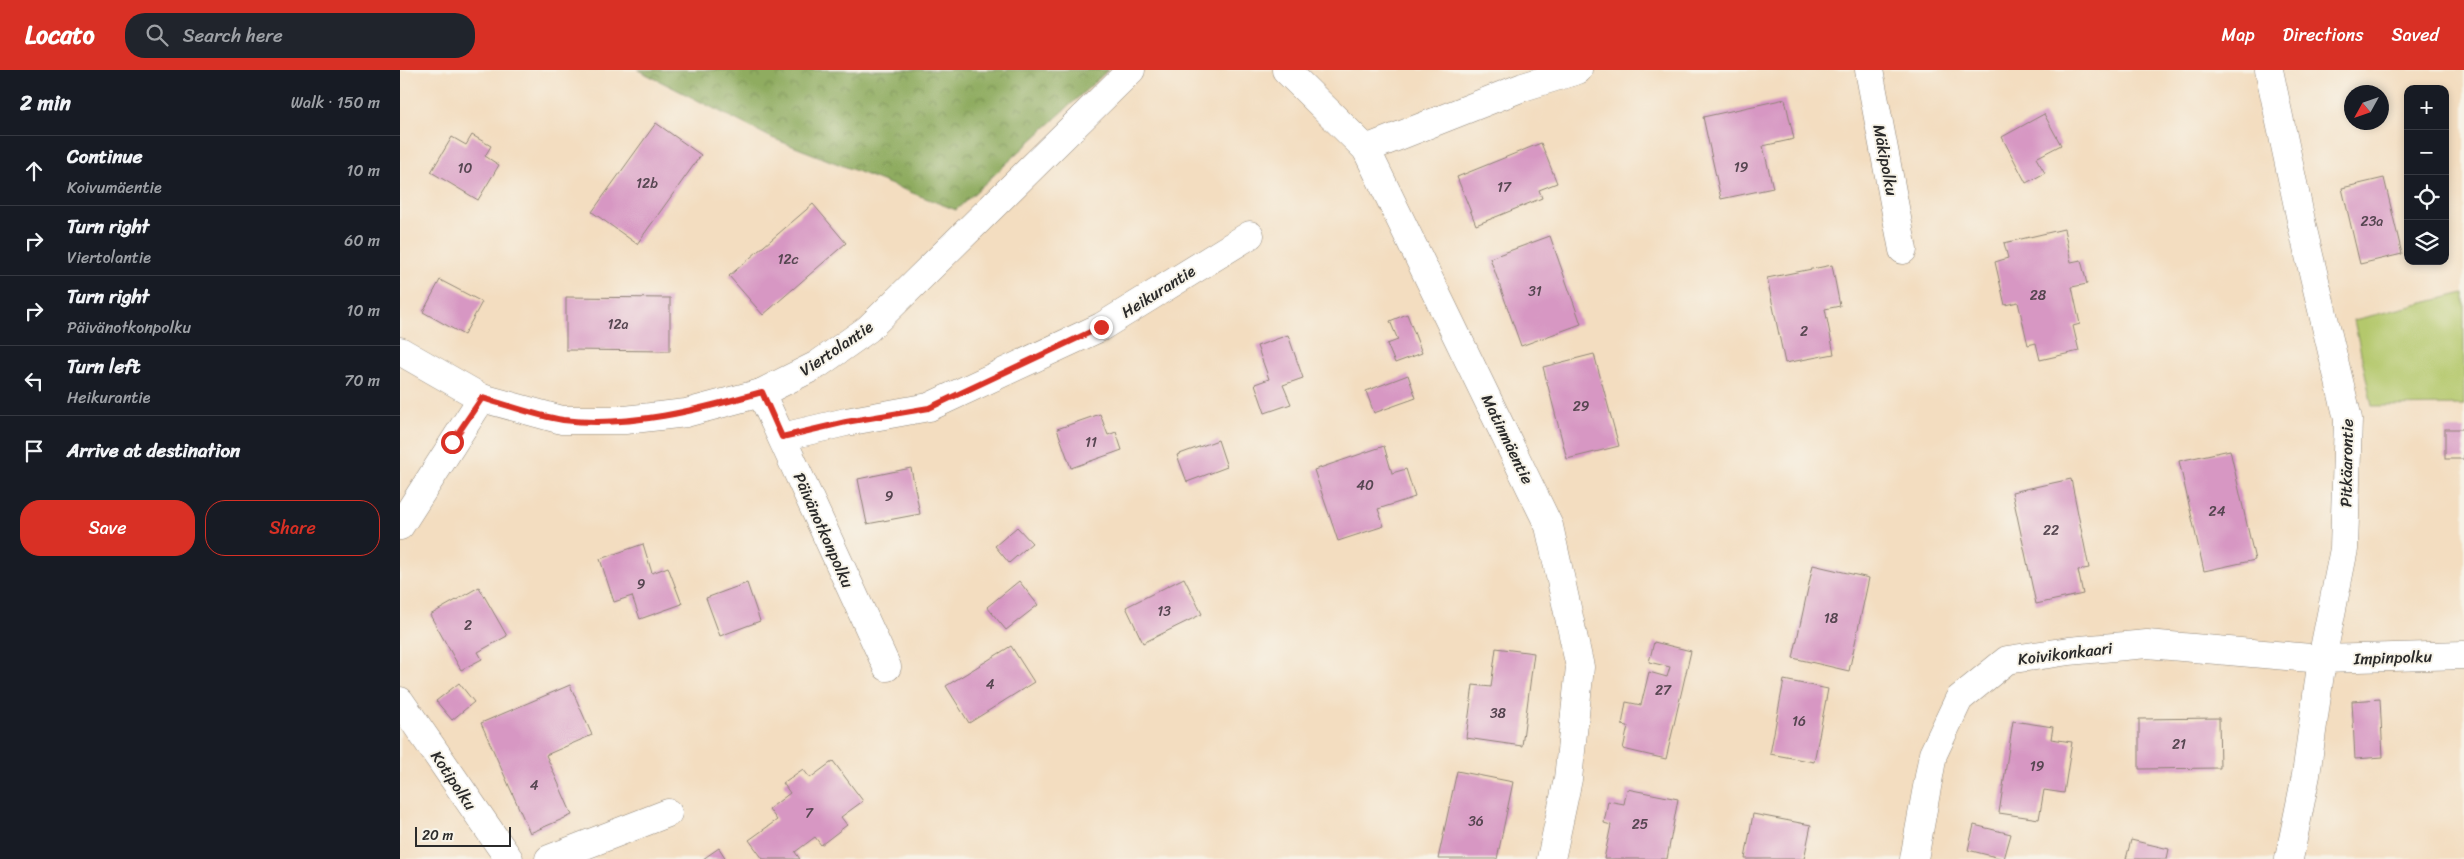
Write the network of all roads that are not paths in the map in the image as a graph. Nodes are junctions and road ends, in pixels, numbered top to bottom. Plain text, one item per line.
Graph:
1 (1131, 70) edge
2 (1286, 70) edge
3 (1578, 70) edge
4 (1869, 70) edge
5 (2269, 70) edge
6 (1366, 149) junction
7 (1250, 235) dead end
8 (1903, 250) dead end
9 (400, 352) edge
10 (762, 392) junction
11 (482, 398) junction
12 (782, 437) junction
13 (400, 526) edge
14 (2464, 655) edge
15 (2322, 659) junction
16 (887, 667) dead end
17 (400, 701) edge
18 (668, 813) dead end
19 (509, 859) edge
20 (549, 859) edge
21 (1551, 859) edge
22 (1914, 859) edge
23 (2289, 859) edge

1 - 10 street, Viertolantie
2 - 6 street, Matinmäentie
3 - 6 street
4 - 8 street, Mäkipolku
5 - 15 street, Pitkäarontie
6 - 21 street, Matinmäentie
7 - 12 street, Heikurantie
9 - 11 street, Viertolantie
10 - 11 street, Viertolantie
10 - 12 street, Päivänotkonpolku
11 - 13 street
12 - 16 street, Päivänotkonpolku
14 - 15 street, Impinpolku
15 - 22 street, Koivikonkaari
15 - 23 street, Pitkäarontie
17 - 19 street, Kotipolku
18 - 20 street

